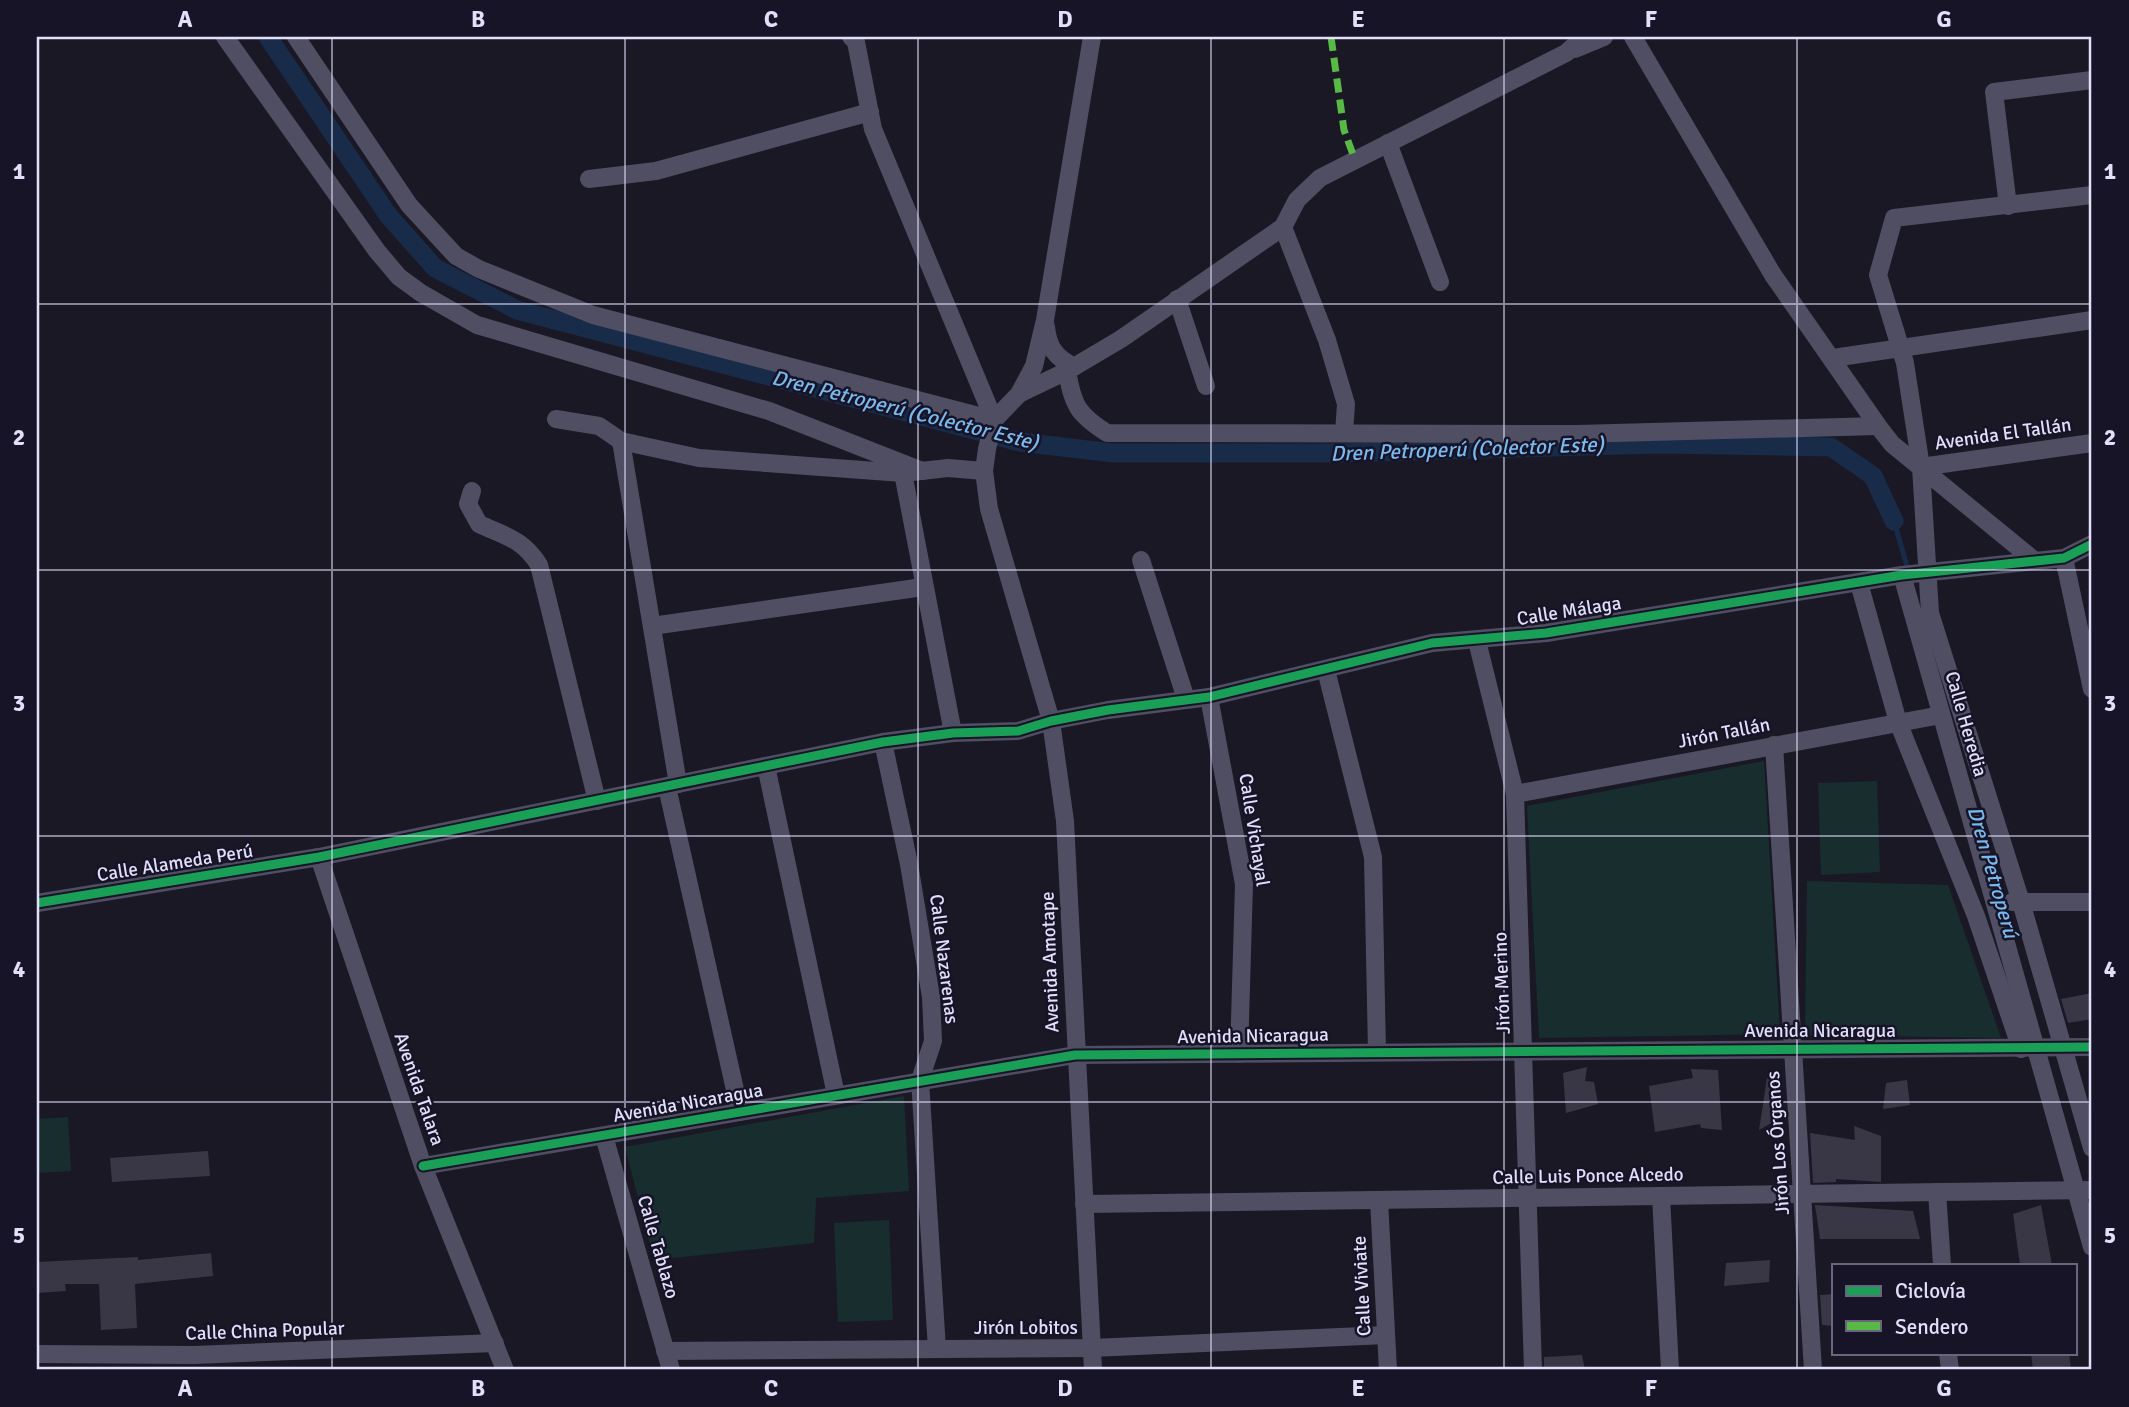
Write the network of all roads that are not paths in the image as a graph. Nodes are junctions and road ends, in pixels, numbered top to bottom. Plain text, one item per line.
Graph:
1 (225, 37) edge
2 (296, 37) edge
3 (851, 37) edge
4 (1092, 37) edge
5 (1584, 37) edge
6 (1604, 37) edge
7 (1633, 37) edge
8 (1566, 53) junction
9 (2092, 80) edge
10 (870, 111) junction
11 (1388, 143) junction
12 (589, 180) dead end
13 (2092, 195) edge
14 (2008, 206) junction
15 (1283, 228) junction
16 (1440, 282) dead end
17 (1177, 299) junction
18 (1045, 320) junction
19 (2092, 320) edge
20 (1899, 347) junction
21 (1833, 358) junction
22 (1071, 369) junction
23 (1206, 386) dead end
24 (1019, 394) junction
25 (556, 419) dead end
26 (994, 420) junction
27 (1878, 426) junction
28 (1344, 433) junction
29 (621, 441) junction
30 (2092, 443) edge
31 (1921, 467) junction
32 (922, 471) junction
33 (984, 471) junction
34 (903, 473) junction
35 (472, 491) dead end
36 (2092, 544) edge
37 (2064, 558) junction
38 (1141, 560) dead end
39 (2035, 561) junction
40 (1926, 573) junction
41 (1902, 575) junction
42 (1859, 583) junction
43 (923, 587) junction
44 (652, 626) junction
45 (1477, 641) junction
46 (1326, 670) junction
47 (2092, 684) edge
48 (1209, 697) junction
49 (1186, 699) junction
50 (1941, 715) junction
51 (1051, 721) junction
52 (1898, 722) junction
53 (953, 733) junction
54 (883, 743) junction
55 (1774, 744) junction
56 (766, 766) junction
57 (672, 785) junction
58 (1515, 794) junction
59 (597, 801) junction
60 (319, 858) junction
61 (1995, 902) junction
62 (2021, 902) junction
63 (2092, 902) edge
64 (37, 903) edge
65 (2092, 1047) edge
66 (2062, 1048) junction
67 (1793, 1049) junction
68 (2029, 1049) junction
69 (1525, 1051) junction
70 (1377, 1052) junction
71 (1239, 1054) junction
72 (1075, 1055) junction
73 (920, 1080) junction
74 (836, 1095) junction
75 (740, 1112) junction
76 (604, 1136) junction
77 (2092, 1148) edge
78 (423, 1167) junction
79 (2084, 1190) edge
80 (1937, 1192) junction
81 (1802, 1194) junction
82 (1661, 1196) junction
83 (1529, 1198) junction
84 (1379, 1200) junction
85 (1084, 1204) junction
86 (2092, 1247) edge
87 (1942, 1264) edge
88 (1386, 1335) junction
89 (495, 1343) junction
90 (1092, 1348) junction
91 (937, 1349) junction
92 (665, 1351) junction
93 (37, 1354) edge
94 (194, 1363) edge
95 (505, 1370) edge
96 (671, 1370) edge
97 (1093, 1370) edge
98 (1388, 1370) edge
99 (1533, 1370) edge
100 (1670, 1370) edge
101 (1813, 1370) edge

1 - 32 street
2 - 26 street
3 - 10 street
4 - 18 street
5 - 8 street
6 - 8 street
7 - 21 street
8 - 11 street
9 - 14 street
10 - 12 street
10 - 26 street
11 - 15 street
11 - 16 street
13 - 14 street
14 - 20 street
15 - 17 street
15 - 28 street
17 - 22 street
17 - 23 street
18 - 22 street
18 - 24 street
19 - 20 street
20 - 21 street
20 - 31 street
21 - 27 street
22 - 24 street
22 - 28 street
24 - 26 street
25 - 29 street
26 - 33 street, Avenida Amotape
27 - 28 street
27 - 31 street
29 - 34 street
29 - 44 street
30 - 31 street, Avenida El Tallán
31 - 39 street
31 - 40 street
32 - 33 street
32 - 34 street
33 - 51 street, Avenida Amotape
34 - 43 street
35 - 59 street
36 - 37 street, Calle Málaga
37 - 39 street, Calle Málaga
37 - 47 street
38 - 49 street
39 - 40 street, Calle Málaga
40 - 41 street, Calle Málaga
40 - 62 street
41 - 42 street, Calle Málaga
41 - 50 street, Calle Heredia
42 - 45 street, Calle Málaga
42 - 52 street
43 - 44 street
43 - 53 street
44 - 57 street
45 - 46 street, Calle Málaga
45 - 58 street, Jirón Merino
46 - 48 street, Calle Málaga
46 - 70 street
48 - 49 street, Calle Málaga
48 - 71 street, Calle Vichayal
49 - 51 street, Calle Málaga
50 - 52 street, Jirón Tallán
50 - 61 street, Calle Heredia
51 - 53 street, Calle Málaga
51 - 72 street, Avenida Amotape
52 - 55 street, Jirón Tallán
52 - 68 street
53 - 54 street, Calle Málaga
54 - 56 street, Calle Málaga
54 - 73 street, Calle Nazarenas
55 - 58 street, Jirón Tallán
55 - 67 street, Jirón Los Órganos
56 - 57 street, Calle Málaga
56 - 74 street
57 - 59 street, Calle Alameda Perú
57 - 75 street
58 - 69 street, Jirón Merino
59 - 60 street, Calle Alameda Perú
60 - 64 street, Calle Alameda Perú
60 - 78 street, Avenida Talara
61 - 62 street
61 - 68 street, Calle Heredia
62 - 63 street
62 - 66 street
65 - 66 street, Avenida Nicaragua
66 - 68 street, Avenida Nicaragua
66 - 77 street
67 - 68 street, Avenida Nicaragua
67 - 69 street, Avenida Nicaragua
67 - 81 street, Jirón Los Órganos
68 - 79 street, Calle Heredia
69 - 70 street, Avenida Nicaragua
69 - 83 street, Jirón Merino
70 - 71 street, Avenida Nicaragua
71 - 72 street, Avenida Nicaragua
72 - 73 street, Avenida Nicaragua
72 - 85 street, Avenida Amotape
73 - 74 street, Avenida Nicaragua
73 - 91 street, Calle Nazarenas
74 - 75 street, Avenida Nicaragua
75 - 76 street, Avenida Nicaragua
76 - 78 street, Avenida Nicaragua
76 - 92 street, Calle Tablazo
78 - 89 street, Avenida Talara
79 - 80 street, Calle Luis Ponce Alcedo
79 - 86 street, Calle Heredia
80 - 81 street, Calle Luis Ponce Alcedo
80 - 87 street
81 - 82 street, Calle Luis Ponce Alcedo
81 - 101 street, Jirón Los Órganos
82 - 83 street, Calle Luis Ponce Alcedo
82 - 100 street
83 - 84 street, Calle Luis Ponce Alcedo
83 - 99 street, Jirón Merino
84 - 85 street, Calle Luis Ponce Alcedo
84 - 88 street, Calle Viviate
85 - 90 street, Avenida Amotape
88 - 90 street, Jirón Lobitos
88 - 98 street, Calle Viviate
89 - 94 street, Calle China Popular
89 - 95 street, Avenida Talara
90 - 91 street, Jirón Lobitos
90 - 97 street, Avenida Amotape
91 - 92 street, Jirón Lobitos
92 - 96 street, Calle Tablazo
93 - 94 street, Calle China Popular

